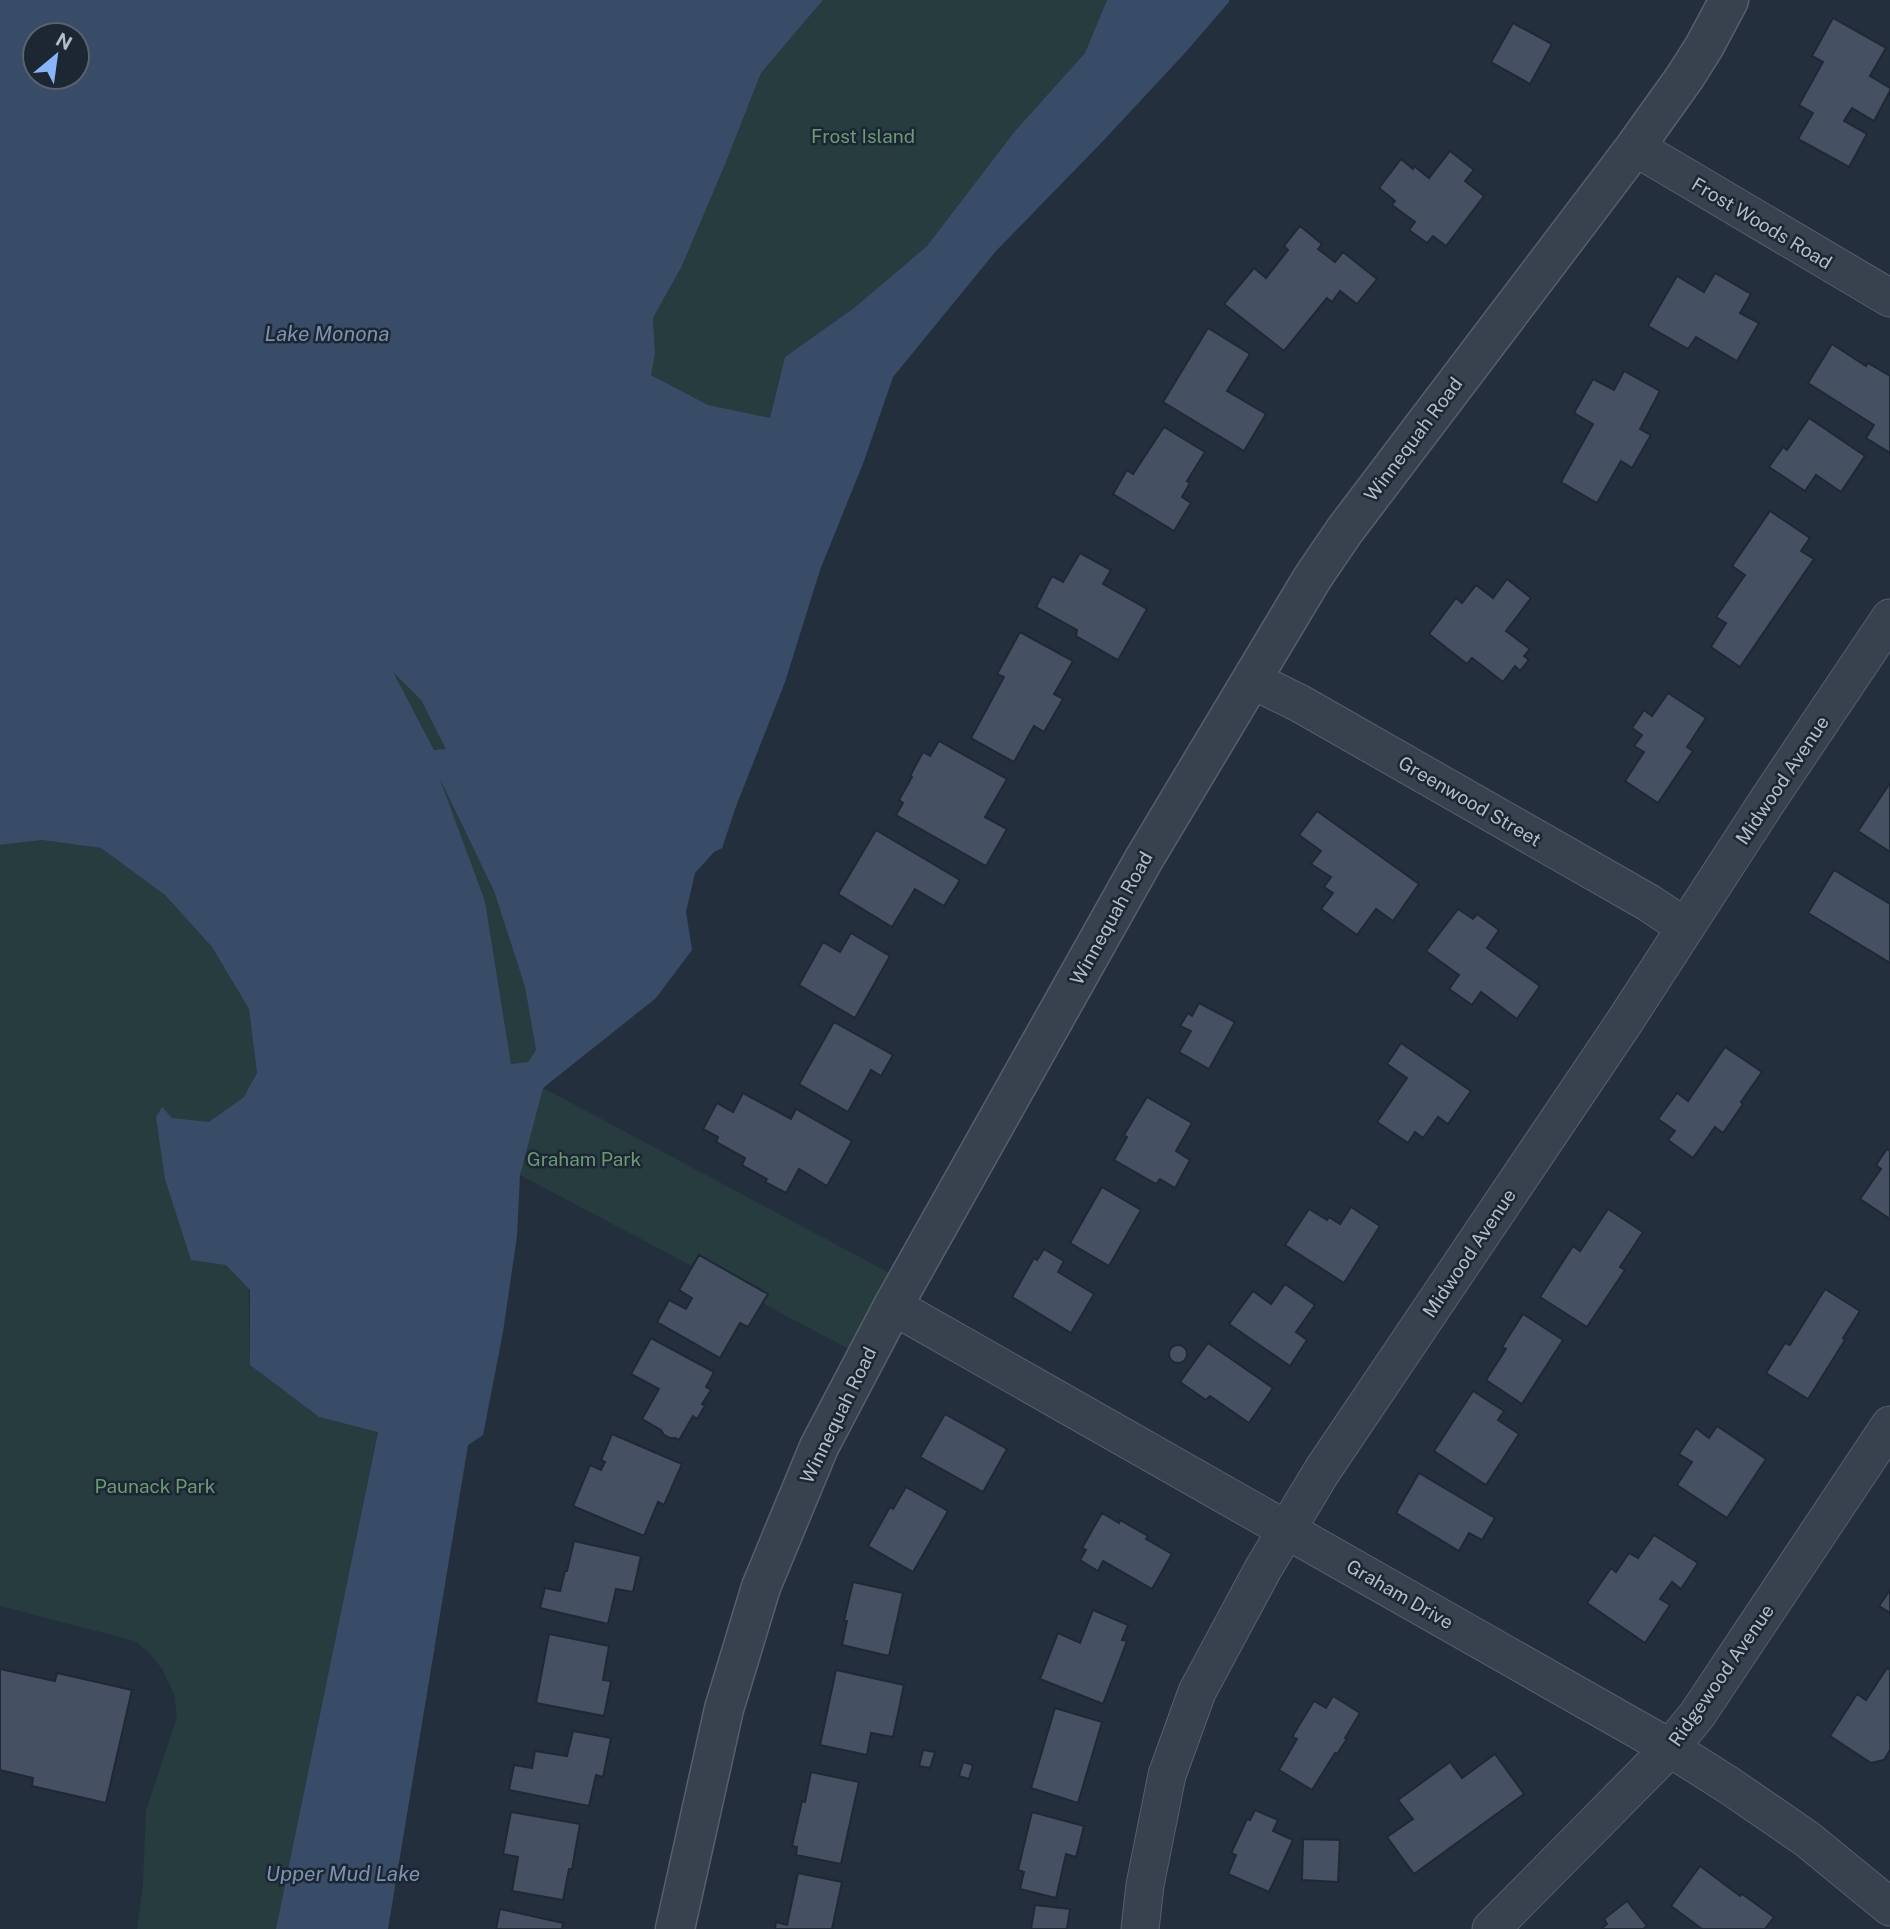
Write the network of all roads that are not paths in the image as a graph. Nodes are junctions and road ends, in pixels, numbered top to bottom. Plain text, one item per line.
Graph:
1 (1729, 0) edge
2 (1635, 148) junction
3 (1890, 298) edge
4 (1890, 618) edge
5 (1252, 680) junction
6 (1685, 927) junction
7 (893, 1306) junction
8 (1890, 1424) edge
9 (1286, 1530) junction
10 (1670, 1748) junction
11 (1890, 1907) edge
12 (675, 1929) edge
13 (1140, 1929) edge
14 (1491, 1929) edge

1 - 2 street, Winnequah Road
2 - 3 street, Frost Woods Road
2 - 5 street, Winnequah Road
4 - 6 street, Midwood Avenue
5 - 6 street, Greenwood Street
5 - 7 street, Winnequah Road
6 - 9 street, Midwood Avenue
7 - 9 street, Graham Drive
7 - 12 street, Winnequah Road
8 - 10 street, Ridgewood Avenue
9 - 10 street, Graham Drive
9 - 13 street, Midwood Avenue
10 - 11 street, Graham Drive
10 - 14 street, Ridgewood Avenue

